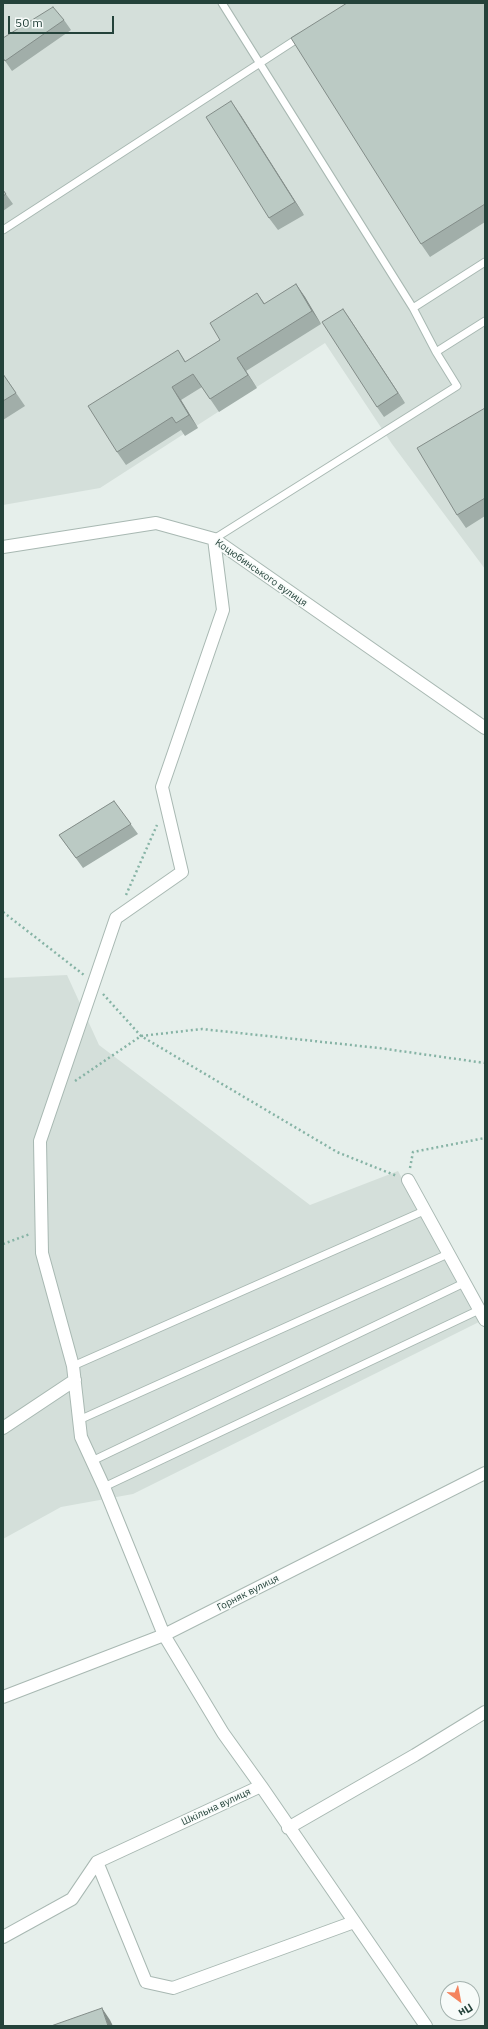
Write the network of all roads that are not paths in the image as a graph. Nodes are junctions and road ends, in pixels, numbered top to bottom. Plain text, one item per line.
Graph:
1 (222, 3) edge
2 (306, 33) edge
3 (259, 63) junction
4 (3, 230) edge
5 (485, 262) edge
6 (414, 308) junction
7 (485, 321) edge
8 (436, 352) junction
9 (214, 539) junction
10 (3, 547) edge
11 (485, 728) edge
12 (408, 1180) road end
13 (426, 1210) junction
14 (450, 1254) junction
15 (464, 1283) junction
16 (482, 1315) edge
17 (73, 1366) junction
18 (75, 1380) junction
19 (79, 1420) junction
20 (3, 1428) edge
21 (92, 1461) junction
22 (485, 1473) edge
23 (104, 1487) junction
24 (164, 1635) junction
25 (3, 1697) edge
26 (485, 1712) edge
27 (260, 1786) junction
28 (288, 1828) junction
29 (97, 1862) junction
30 (354, 1922) junction
31 (3, 1937) edge
32 (426, 2026) edge

1 - 3 lane
2 - 3 lane
3 - 4 lane
3 - 6 lane
5 - 6 lane
6 - 8 lane
7 - 8 lane
8 - 9 lane
9 - 10 street, Коцюбинського вулиця
9 - 11 street, Коцюбинського вулиця
9 - 17 street
12 - 13 street
13 - 14 street
13 - 17 lane
14 - 15 street
14 - 19 lane
15 - 16 street
15 - 21 lane
16 - 23 lane
17 - 18 street
18 - 19 street
18 - 20 street
19 - 21 street
21 - 23 street
22 - 24 street, Горняк вулиця
23 - 24 street
24 - 25 street, Горняк вулиця
24 - 27 street
26 - 28 street
27 - 28 street, Шкільна вулиця
27 - 29 street, Шкільна вулиця
28 - 30 street, Шкільна вулиця
29 - 30 street
29 - 31 street
30 - 32 street, Шкільна вулиця

